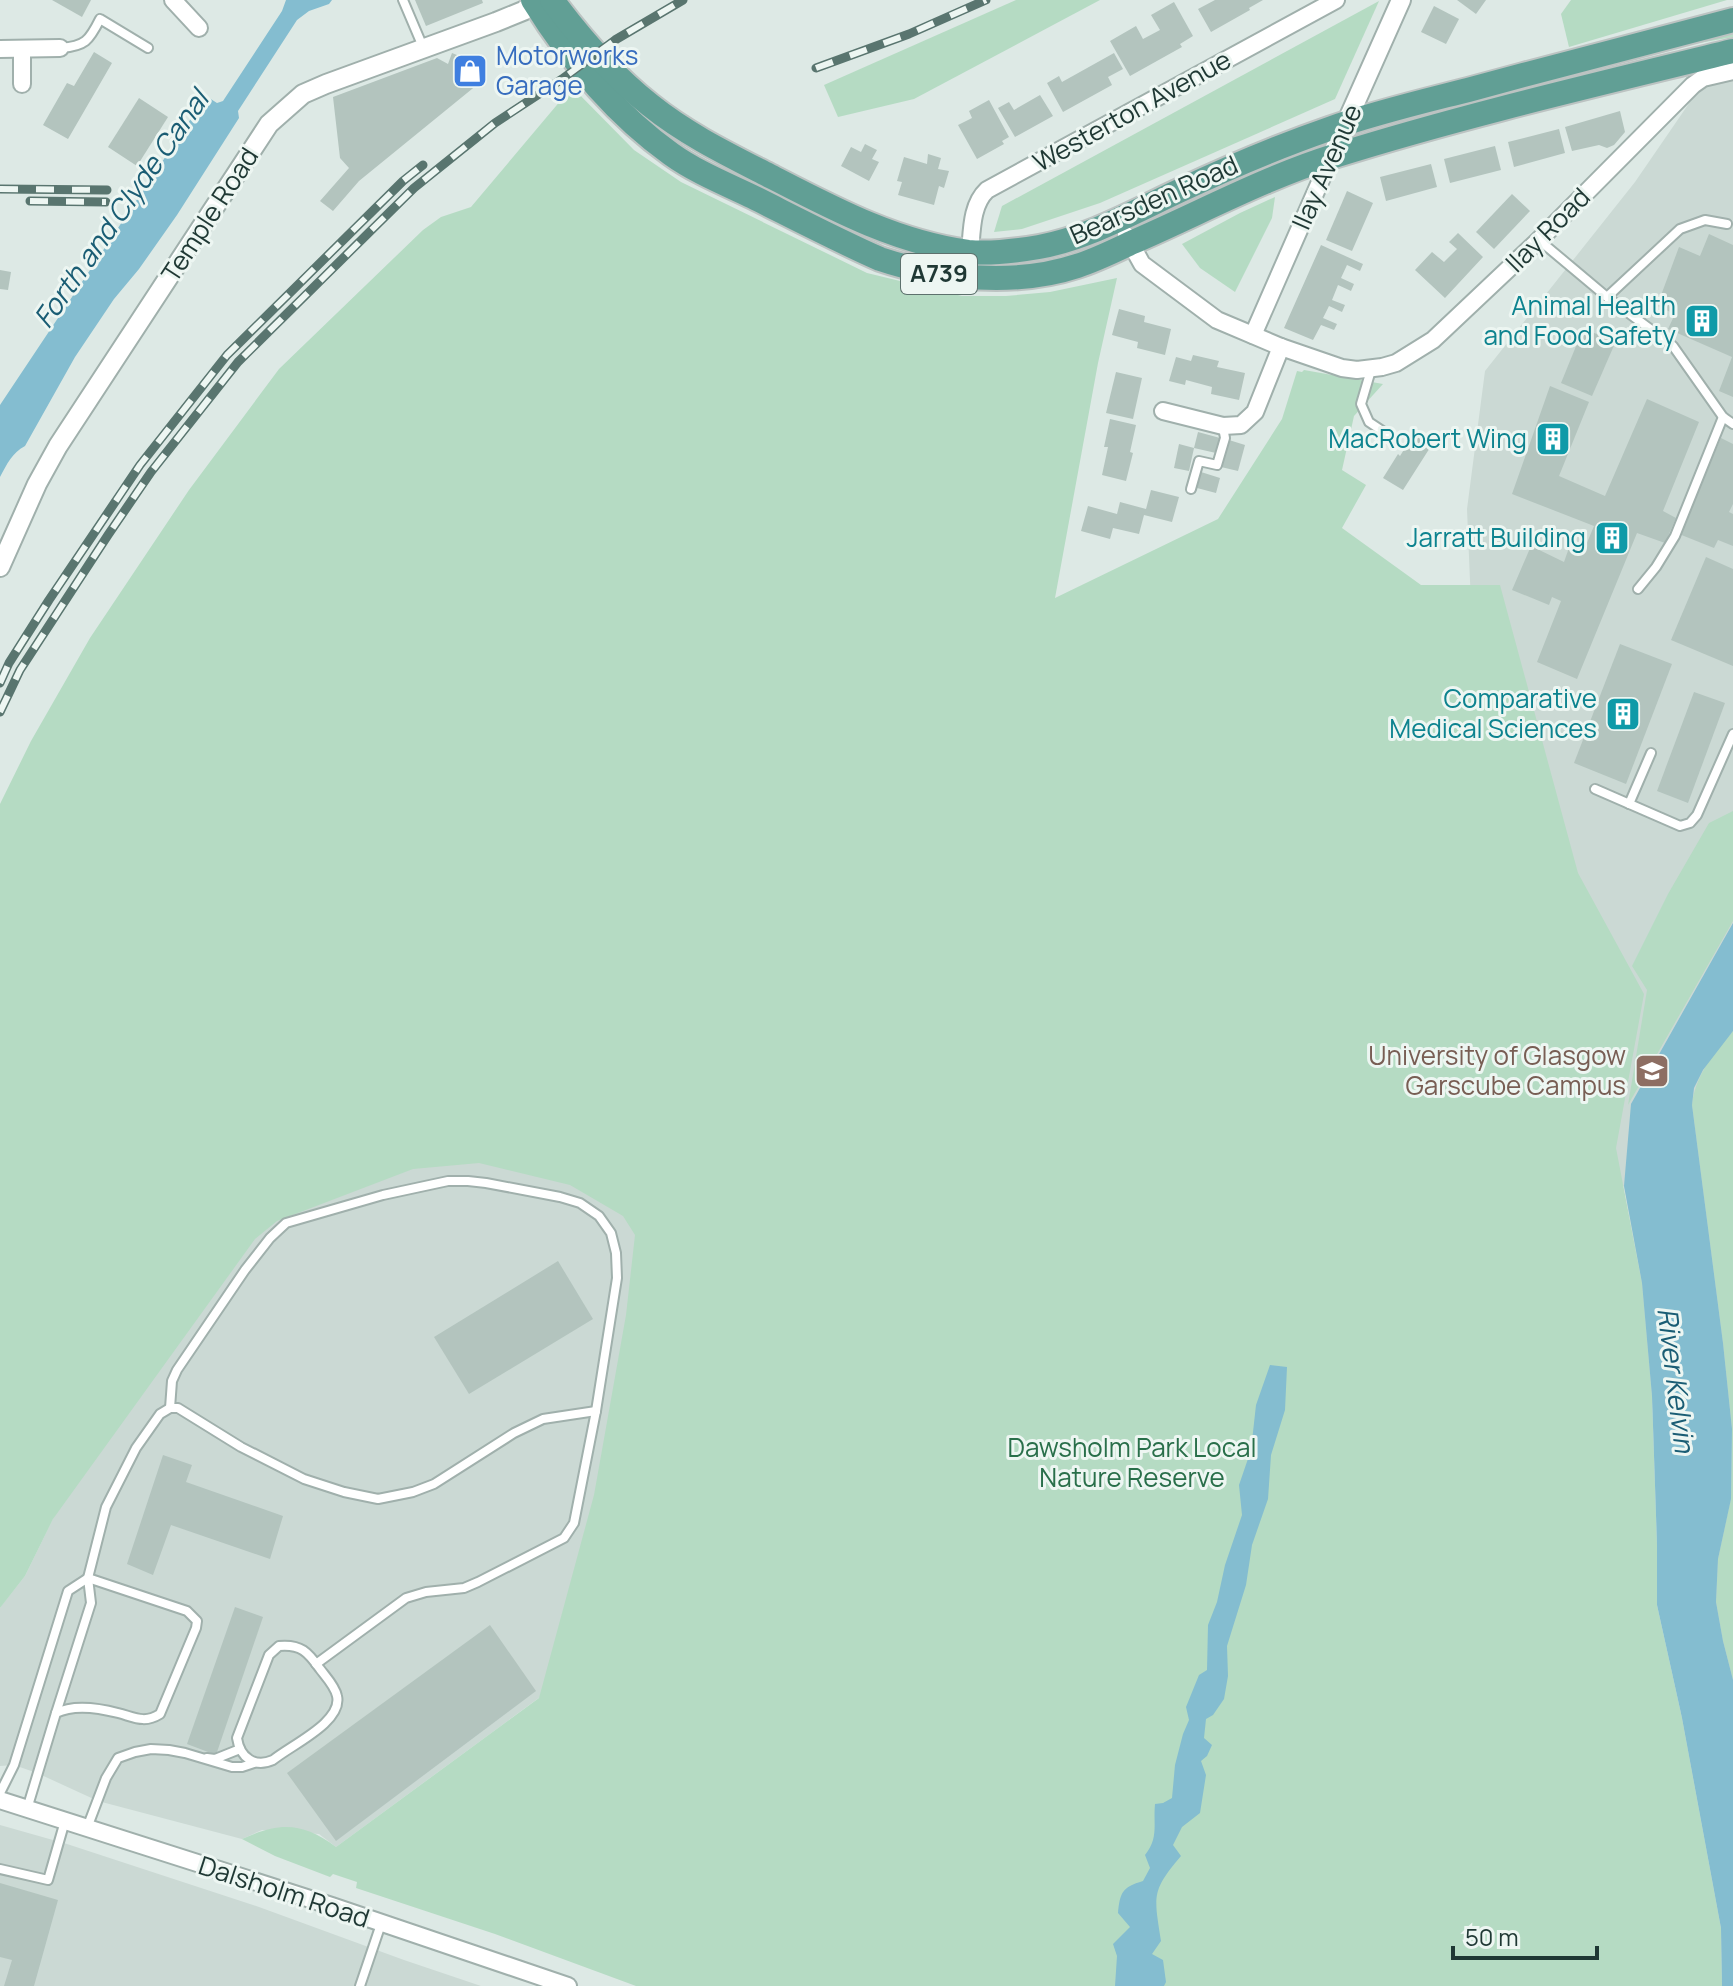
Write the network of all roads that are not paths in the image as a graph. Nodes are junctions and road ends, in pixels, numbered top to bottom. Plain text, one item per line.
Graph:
1 (403, 0) edge
2 (1336, 0) edge
3 (1401, 0) edge
4 (175, 1) edge
5 (540, 1) edge
6 (1733, 20) edge
7 (199, 28) dead end
8 (60, 48) joint
9 (148, 48) dead end
10 (423, 48) junction
11 (0, 49) edge
12 (22, 49) junction
13 (1733, 51) edge
14 (1733, 71) edge
15 (22, 84) dead end
16 (1346, 123) junction
17 (724, 152) junction
18 (1331, 157) junction
19 (711, 177) junction
20 (1119, 219) junction
21 (1727, 224) dead end
22 (1539, 240) junction
23 (1130, 243) junction
24 (970, 252) junction
25 (1607, 297) junction
26 (1253, 335) junction
27 (1281, 347) junction
28 (1371, 370) junction
29 (1163, 411) dead end
30 (1723, 417) junction
31 (1733, 424) edge
32 (1223, 426) junction
33 (1387, 434) dead end
34 (1191, 489) dead end
35 (0, 567) edge
36 (1638, 589) dead end
37 (1733, 734) edge
38 (1651, 753) dead end
39 (1729, 754) edge
40 (1595, 789) dead end
41 (1629, 804) junction
42 (170, 1408) junction
43 (596, 1411) junction
44 (88, 1578) junction
45 (316, 1664) junction
46 (56, 1713) junction
47 (240, 1749) junction
48 (202, 1758) junction
49 (254, 1763) junction
50 (0, 1793) edge
51 (0, 1800) edge
52 (27, 1809) junction
53 (65, 1821) junction
54 (87, 1828) junction
55 (0, 1869) edge
56 (381, 1924) junction
57 (360, 1986) edge
58 (568, 1986) edge

1 - 10 lane
2 - 24 street, Westerton Avenue
3 - 16 street, Ilay Avenue
4 - 7 street
5 - 10 street, Temple Road
5 - 17 main road, Bearsden Road / A739
5 - 19 main road, Bearsden Road / A739
6 - 16 main road, Bearsden Road / A739
8 - 9 lane
8 - 12 street
10 - 35 street, Temple Road
11 - 12 street
12 - 15 street
13 - 18 main road, Bearsden Road / A739
14 - 22 street, Ilay Road
16 - 18 street, Ilay Avenue
16 - 20 main road, Bearsden Road / A739
17 - 19 lane
17 - 24 main road, Bearsden Road / A739
18 - 23 main road, Bearsden Road / A739
18 - 26 street, Ilay Avenue
19 - 23 main road, Bearsden Road / A739
20 - 23 street, Ilay Road
20 - 24 main road, Bearsden Road / A739
21 - 25 lane
22 - 25 lane
22 - 28 street, Ilay Road
23 - 26 street, Ilay Road
25 - 30 lane
26 - 27 street, Ilay Road
27 - 28 street, Ilay Road
27 - 32 street
28 - 33 lane
29 - 32 street
30 - 31 lane
30 - 36 lane
32 - 34 lane
37 - 39 lane
38 - 41 lane
39 - 41 lane
40 - 41 lane
42 - 43 lane
42 - 43 lane
42 - 44 lane
43 - 45 lane
44 - 46 lane
44 - 46 lane
44 - 50 lane
45 - 47 lane
45 - 49 lane
46 - 52 lane
47 - 48 lane
47 - 49 lane
48 - 49 lane
48 - 54 lane
51 - 52 street, Dalsholm Road
52 - 53 street, Dalsholm Road
53 - 54 street, Dalsholm Road
53 - 55 lane
54 - 56 street, Dalsholm Road
56 - 57 lane
56 - 58 street, Dalsholm Road

